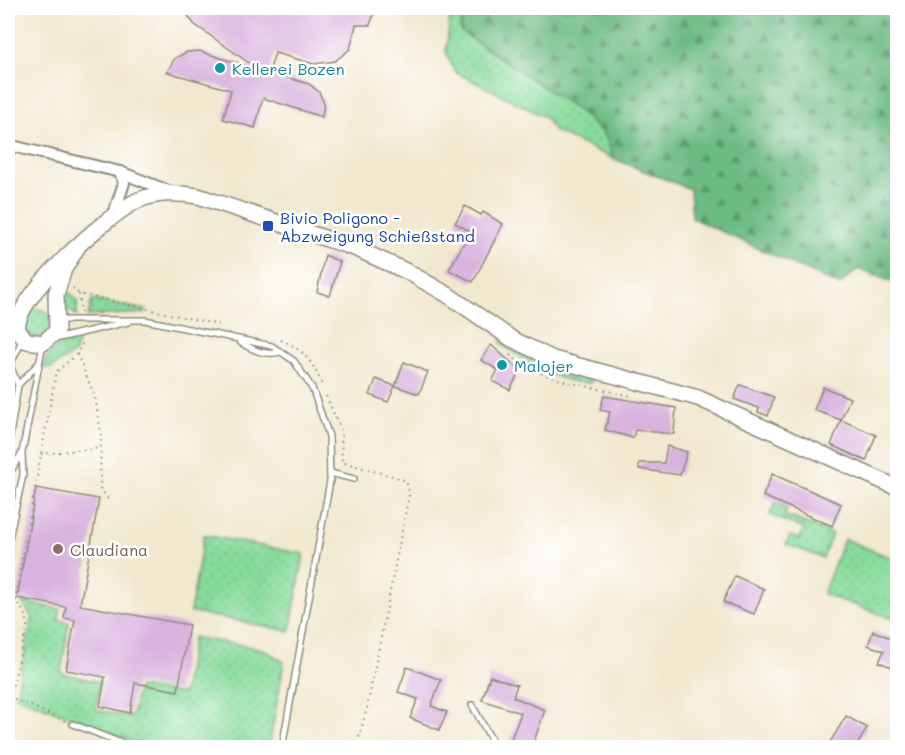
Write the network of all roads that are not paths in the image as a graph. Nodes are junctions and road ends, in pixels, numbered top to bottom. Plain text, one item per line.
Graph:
1 (8, 145) edge
2 (120, 172) junction
3 (174, 193) junction
4 (114, 213) junction
5 (78, 246) junction
6 (23, 308) junction
7 (8, 317) edge
8 (57, 317) junction
9 (135, 320) junction
10 (17, 335) edge
11 (45, 347) junction
12 (8, 365) edge
13 (18, 385) junction
14 (9, 442) edge
15 (22, 453) junction
16 (8, 459) edge
17 (16, 461) junction
18 (330, 473) junction
19 (8, 476) edge
20 (354, 479) dead end
21 (897, 488) edge
22 (8, 543) edge
23 (472, 705) dead end
24 (73, 724) road end
25 (134, 747) edge
26 (282, 747) edge
27 (496, 747) edge

1 - 2 street
2 - 3 street
2 - 4 street
3 - 4 main road
3 - 21 main road
4 - 5 main road
5 - 6 main road
5 - 8 main road
6 - 7 main road
6 - 8 main road
6 - 10 main road
8 - 9 lane
8 - 11 main road
9 - 11 lane
9 - 18 lane
10 - 11 main road
10 - 12 lane
11 - 13 lane
11 - 15 lane
12 - 13 lane
13 - 14 lane
15 - 17 lane
15 - 22 lane
16 - 17 lane
17 - 19 lane
18 - 20 lane
18 - 26 lane
23 - 27 lane
24 - 25 lane

